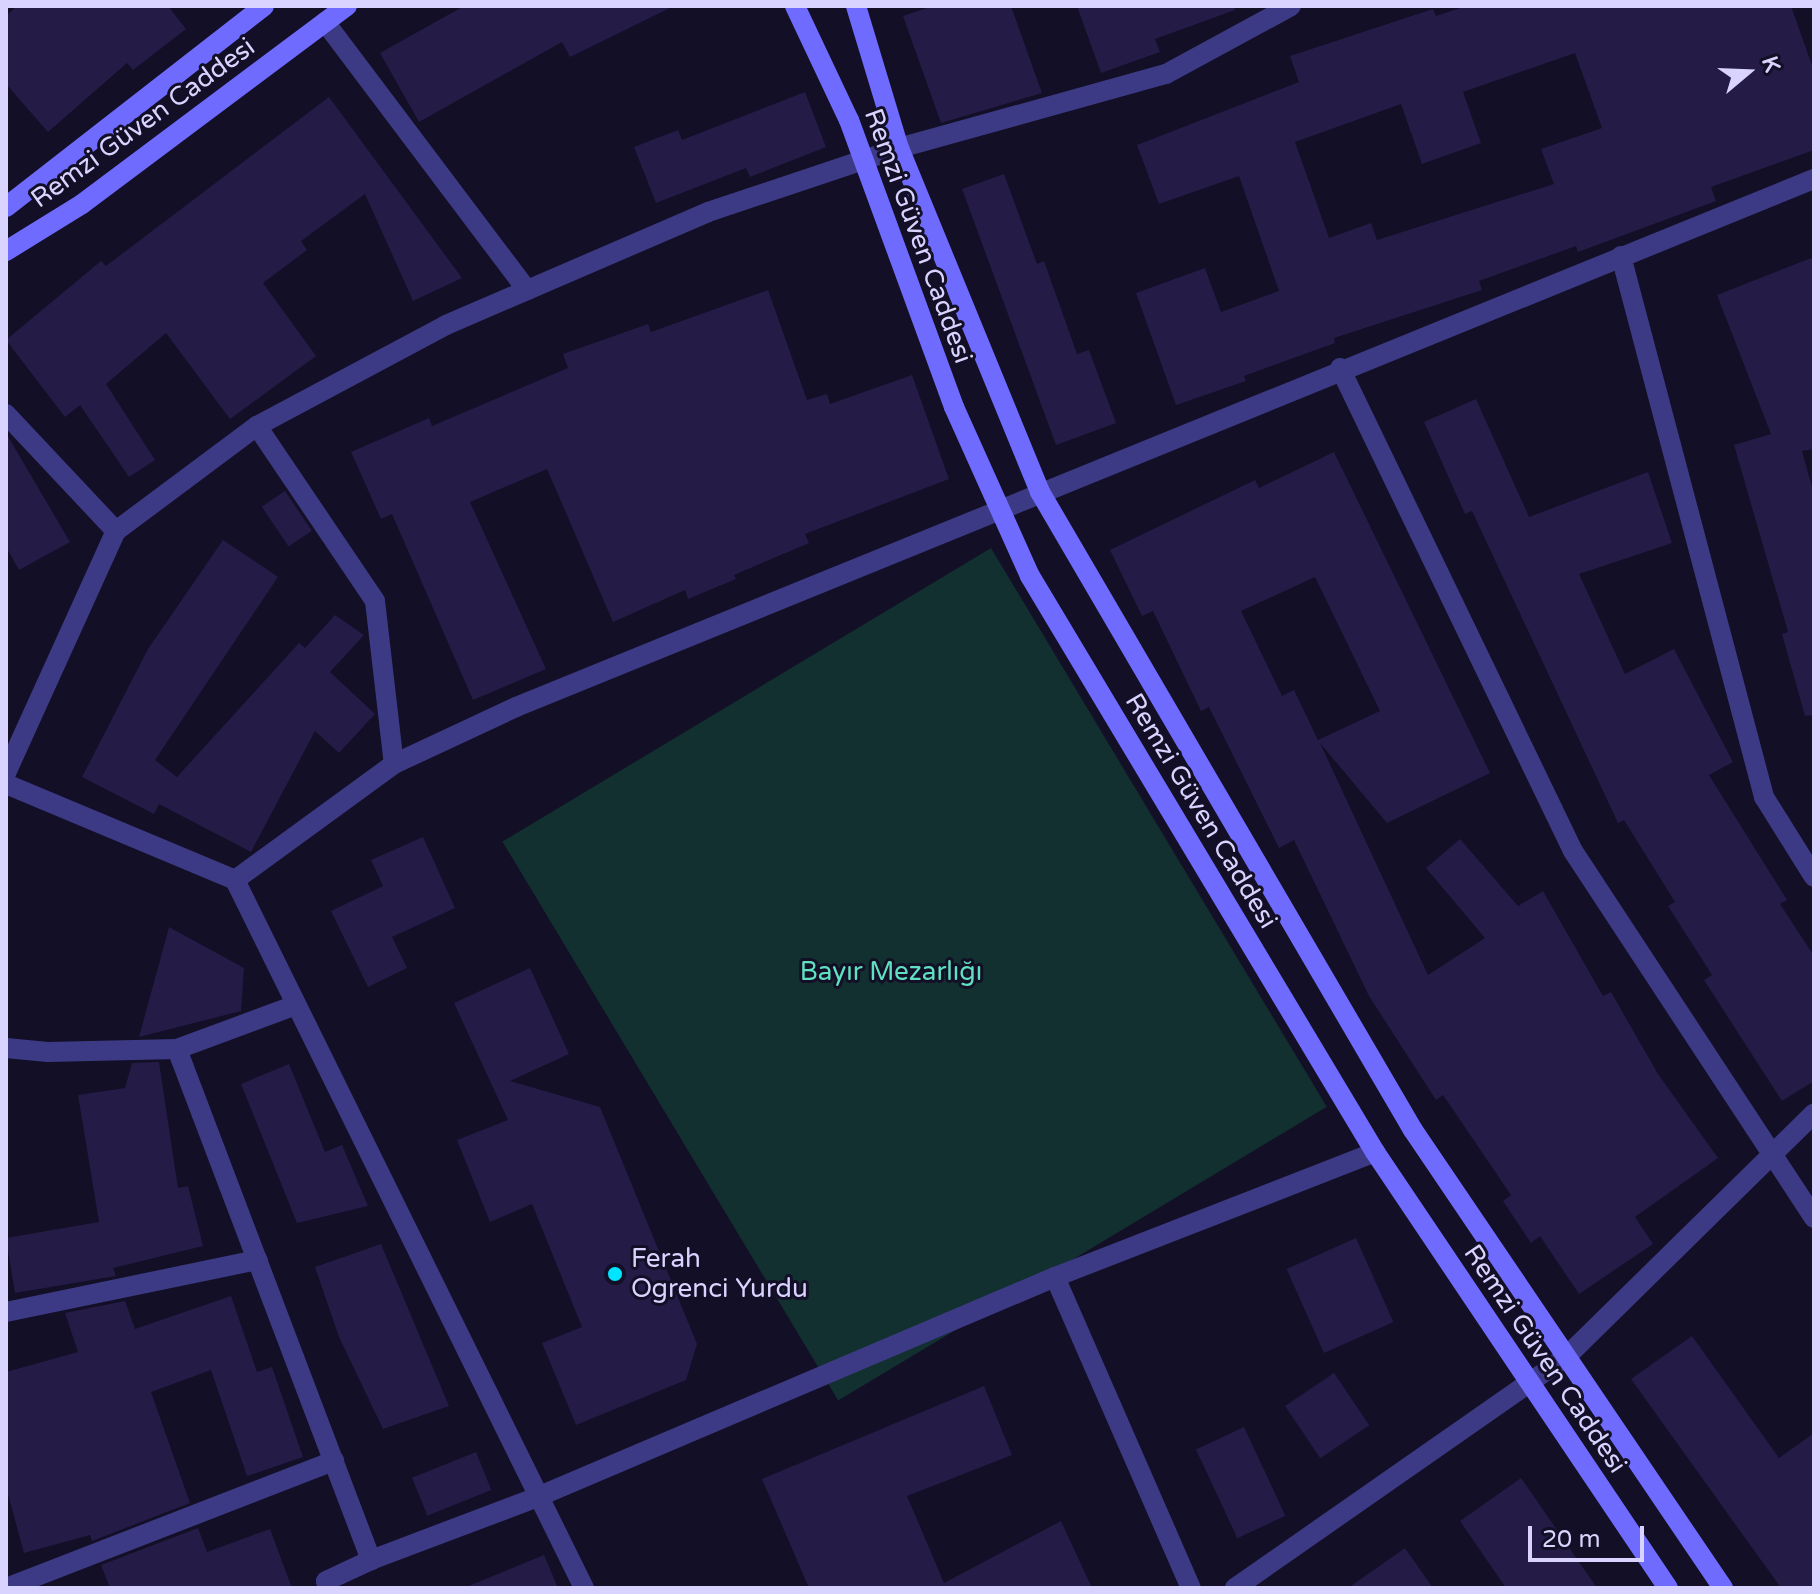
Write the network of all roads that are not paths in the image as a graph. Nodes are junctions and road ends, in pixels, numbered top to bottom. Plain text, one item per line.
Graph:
1 (264, 6) edge
2 (347, 6) edge
3 (795, 6) edge
4 (856, 6) edge
5 (1291, 6) edge
6 (325, 22) junction
7 (899, 148) junction
8 (864, 159) junction
9 (1814, 179) edge
10 (6, 207) edge
11 (6, 251) edge
12 (1621, 256) junction
13 (527, 290) junction
14 (1340, 368) junction
15 (6, 414) edge
16 (257, 426) junction
17 (1040, 492) junction
18 (1000, 508) junction
19 (116, 531) junction
20 (394, 764) junction
21 (6, 773) edge
22 (6, 784) edge
23 (1814, 877) edge
24 (235, 880) junction
25 (296, 1005) junction
26 (6, 1048) edge
27 (177, 1049) junction
28 (1814, 1113) edge
29 (1375, 1152) junction
30 (1770, 1156) junction
31 (1814, 1218) edge
32 (258, 1260) junction
33 (1055, 1277) junction
34 (6, 1312) edge
35 (1565, 1358) junction
36 (1530, 1382) junction
37 (334, 1461) junction
38 (535, 1498) junction
39 (371, 1560) junction
40 (6, 1588) edge
41 (328, 1588) edge
42 (584, 1588) edge
43 (1191, 1588) edge
44 (1235, 1588) edge
45 (1668, 1588) edge
46 (1723, 1588) edge

1 - 10 main road, Remzi Güven Caddesi
2 - 6 main road, Remzi Güven Caddesi
3 - 8 main road, Remzi Güven Caddesi
4 - 7 main road, Remzi Güven Caddesi
5 - 7 street
6 - 11 main road, Remzi Güven Caddesi
6 - 13 street
7 - 8 street
7 - 17 main road, Remzi Güven Caddesi
8 - 13 street
8 - 18 main road, Remzi Güven Caddesi
9 - 12 street
12 - 14 street
12 - 23 street
13 - 16 street
14 - 17 street
14 - 30 street
15 - 19 street
16 - 19 street
16 - 20 street
17 - 18 street
17 - 35 main road, Remzi Güven Caddesi
18 - 20 street
18 - 29 main road, Remzi Güven Caddesi
19 - 21 street
20 - 24 street
22 - 24 street
24 - 25 street
25 - 27 street
25 - 38 street
26 - 27 street
27 - 32 street
28 - 30 street
29 - 33 street
29 - 36 main road, Remzi Güven Caddesi
30 - 31 street
30 - 35 street
32 - 34 street
32 - 37 street
33 - 38 street
33 - 43 street
35 - 36 street
35 - 46 main road, Remzi Güven Caddesi
36 - 44 street
36 - 45 main road, Remzi Güven Caddesi
37 - 39 street
37 - 40 street
38 - 39 street
38 - 42 street
39 - 41 street

